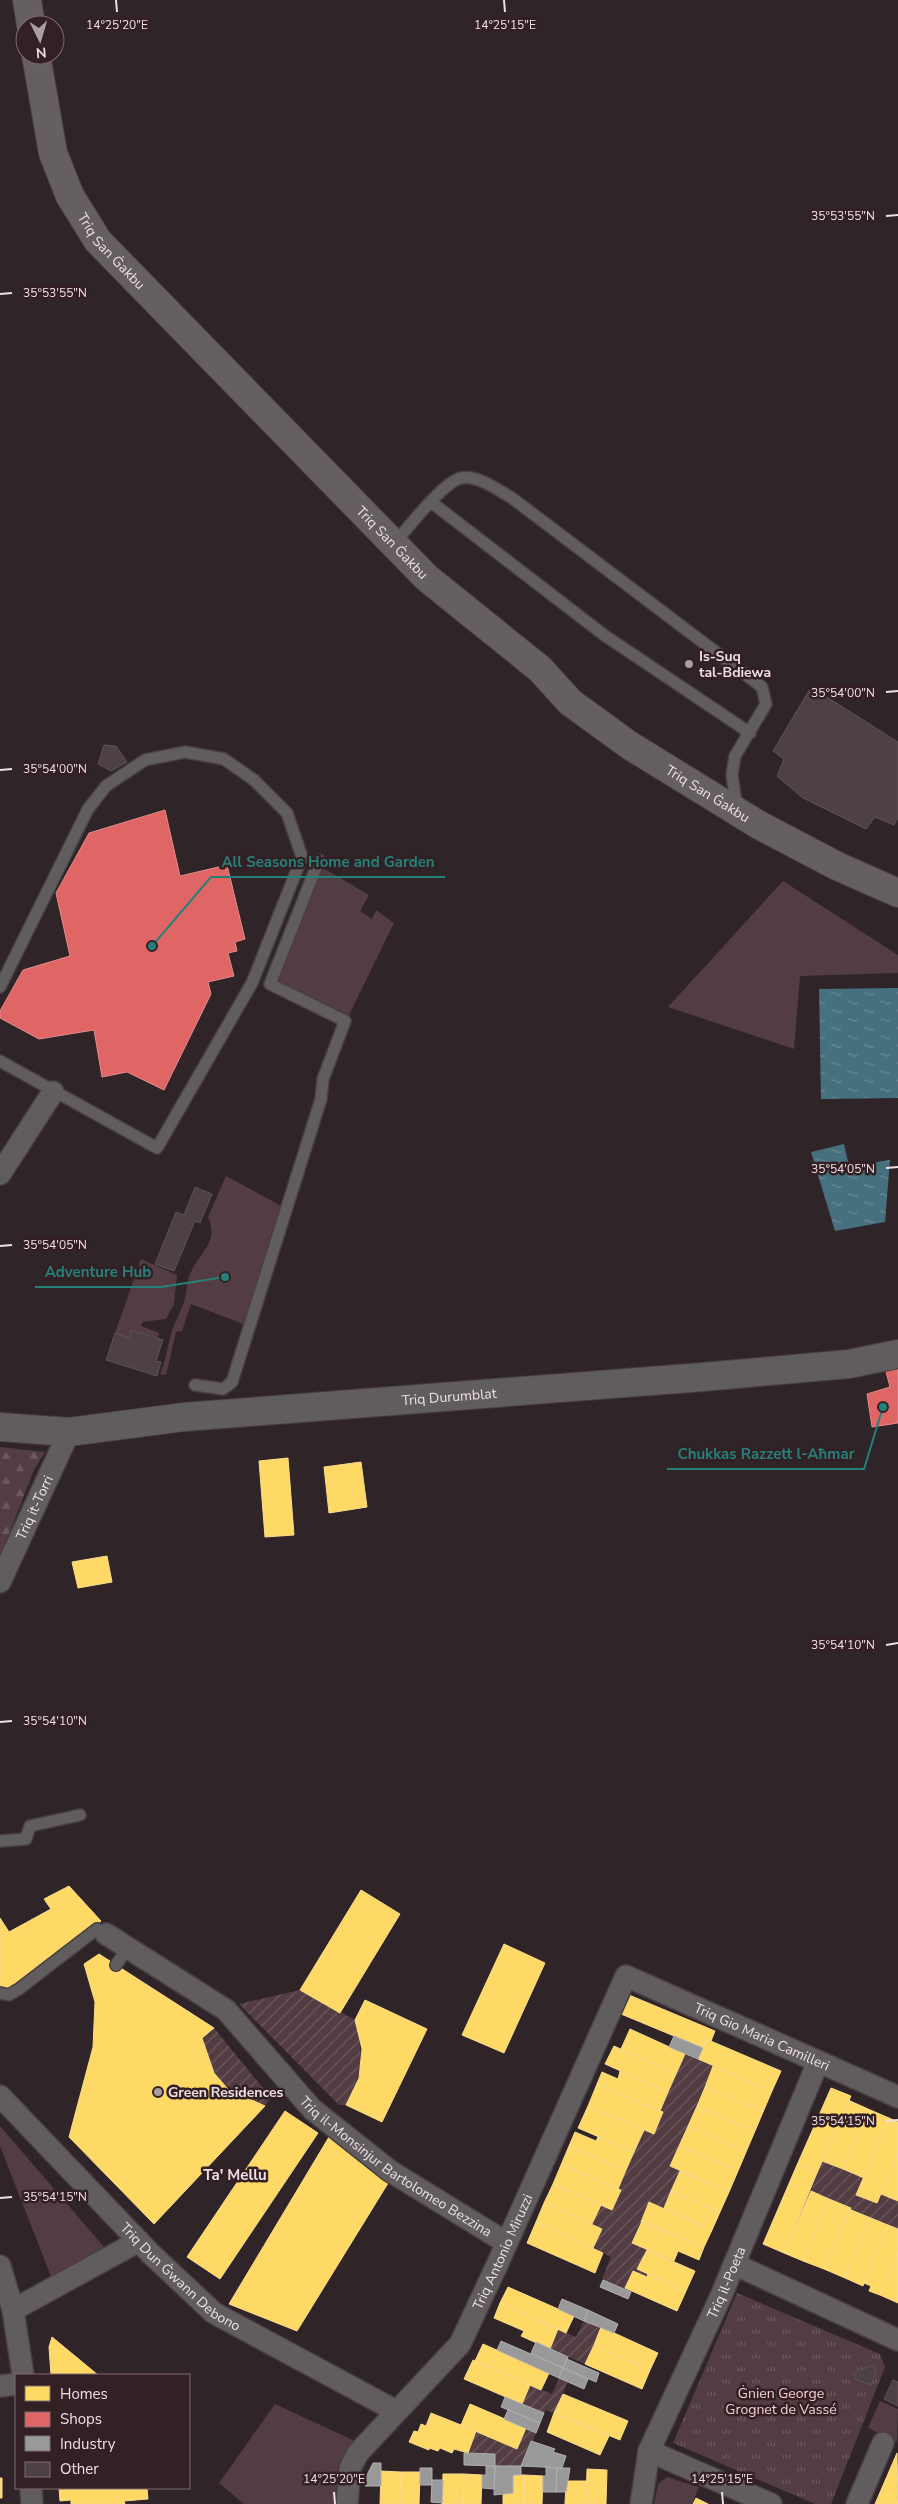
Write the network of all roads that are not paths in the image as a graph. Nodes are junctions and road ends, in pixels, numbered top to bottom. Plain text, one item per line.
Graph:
1 (27, 0) edge
2 (29, 15) edge
3 (38, 65) edge
4 (431, 502) junction
5 (394, 544) junction
6 (750, 733) junction
7 (738, 812) junction
8 (319, 860) dead end
9 (898, 893) edge
10 (0, 987) edge
11 (0, 1061) edge
12 (52, 1092) junction
13 (0, 1174) edge
14 (898, 1354) edge
15 (195, 1384) dead end
16 (0, 1427) edge
17 (69, 1432) junction
18 (0, 1582) edge
19 (80, 1815) dead end
20 (0, 1841) edge
21 (101, 1931) joint
22 (128, 1948) junction
23 (116, 1965) dead end
24 (626, 1976) joint
25 (0, 1993) edge
26 (818, 2062) junction
27 (0, 2096) edge
28 (898, 2097) edge
29 (139, 2241) junction
30 (507, 2244) junction
31 (734, 2264) junction
32 (0, 2266) edge
33 (13, 2310) junction
34 (898, 2340) edge
35 (23, 2374) edge
36 (15, 2384) edge
37 (0, 2386) edge
38 (396, 2411) junction
39 (883, 2443) dead end
40 (649, 2451) junction
41 (31, 2489) edge
42 (32, 2504) edge
43 (347, 2504) edge
44 (641, 2504) edge
45 (771, 2504) edge
46 (857, 2504) edge

1 - 2 main road
3 - 5 main road, Triq San Ġakbu
4 - 5 lane
4 - 6 lane
4 - 6 lane
5 - 7 main road, Triq San Ġakbu
6 - 7 lane
7 - 9 main road, Triq San Ġakbu
8 - 15 lane
10 - 12 lane
11 - 12 lane
12 - 13 street
14 - 17 street, Triq Durumblat
16 - 17 street, Triq Durumblat
17 - 18 street, Triq it-Torri
19 - 20 lane
21 - 22 street, Triq il-Monsinjur Bartolomeo Bezzina
21 - 25 lane
22 - 23 lane
22 - 30 street, Triq il-Monsinjur Bartolomeo Bezzina
24 - 26 street, Triq Gio Maria Camilleri
24 - 30 street, Triq Antonio Miruzzi
26 - 28 street, Triq Gio Maria Camilleri
26 - 31 street, Triq il-Poeta
27 - 29 street, Triq Dun Ġwann Debono
29 - 33 street
29 - 38 street, Triq Dun Ġwann Debono
30 - 38 street, Triq Antonio Miruzzi
31 - 34 street
31 - 40 street, Triq il-Poeta
32 - 33 street
33 - 35 street
36 - 37 street
38 - 43 street, Triq Antonio Miruzzi
39 - 46 street
40 - 44 street, Triq il-Poeta
40 - 45 street
41 - 42 street

